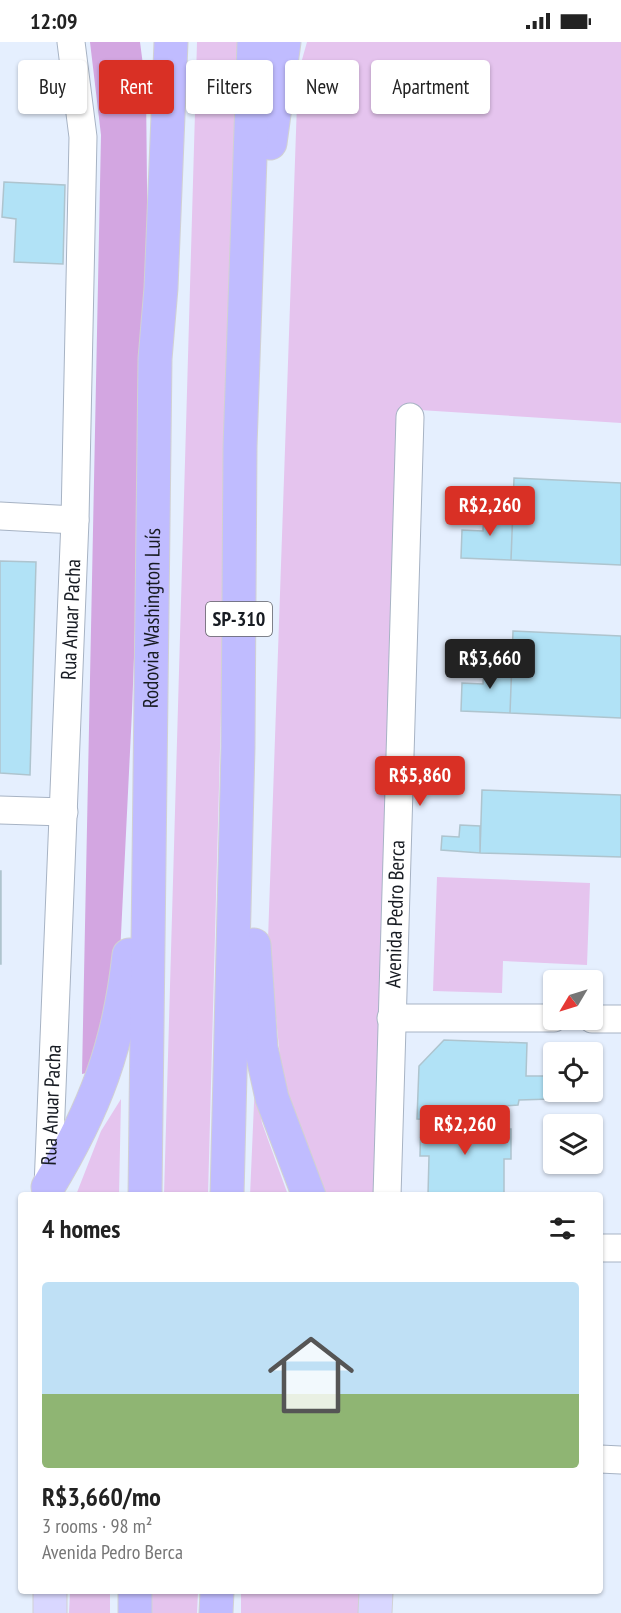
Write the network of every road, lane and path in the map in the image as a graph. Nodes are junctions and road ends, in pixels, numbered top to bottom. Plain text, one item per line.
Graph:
1 (71, 42) edge
2 (147, 42) edge
3 (171, 42) edge
4 (254, 42) edge
5 (284, 42) edge
6 (155, 359) junction
7 (410, 417) dead end
8 (240, 447) junction
9 (0, 516) edge
10 (75, 520) junction
11 (150, 741) junction
12 (238, 747) junction
13 (0, 810) edge
14 (64, 812) junction
15 (391, 1018) junction
16 (543, 1018) edge
17 (603, 1019) edge
18 (621, 1019) edge
19 (48, 1191) edge
20 (145, 1192) edge
21 (227, 1192) edge
22 (307, 1192) edge
23 (387, 1192) edge
24 (603, 1248) edge
25 (621, 1248) edge
26 (603, 1459) edge
27 (621, 1460) edge
28 (50, 1594) edge
29 (135, 1594) edge
30 (217, 1594) edge
31 (376, 1594) edge
32 (50, 1613) edge
33 (135, 1613) edge
34 (216, 1613) edge
35 (375, 1613) edge

1 - 10 street, Rua Anuar Pacha
2 - 6 highway
3 - 6 highway, Rodovia Washington Luís
4 - 8 highway, SP-310
5 - 8 highway
6 - 11 highway, Rodovia Washington Luís
7 - 15 street, Avenida Pedro Berca
8 - 12 highway, SP-310
9 - 10 street
10 - 14 street, Rua Anuar Pacha
11 - 19 highway
11 - 20 highway, Rodovia Washington Luís
12 - 21 highway, SP-310
12 - 22 highway
13 - 14 street
14 - 19 street, Rua Anuar Pacha
15 - 16 street
15 - 23 street, Avenida Pedro Berca
17 - 18 street
24 - 25 street
26 - 27 street
28 - 32 main road
29 - 33 highway
30 - 34 highway
31 - 35 main road

